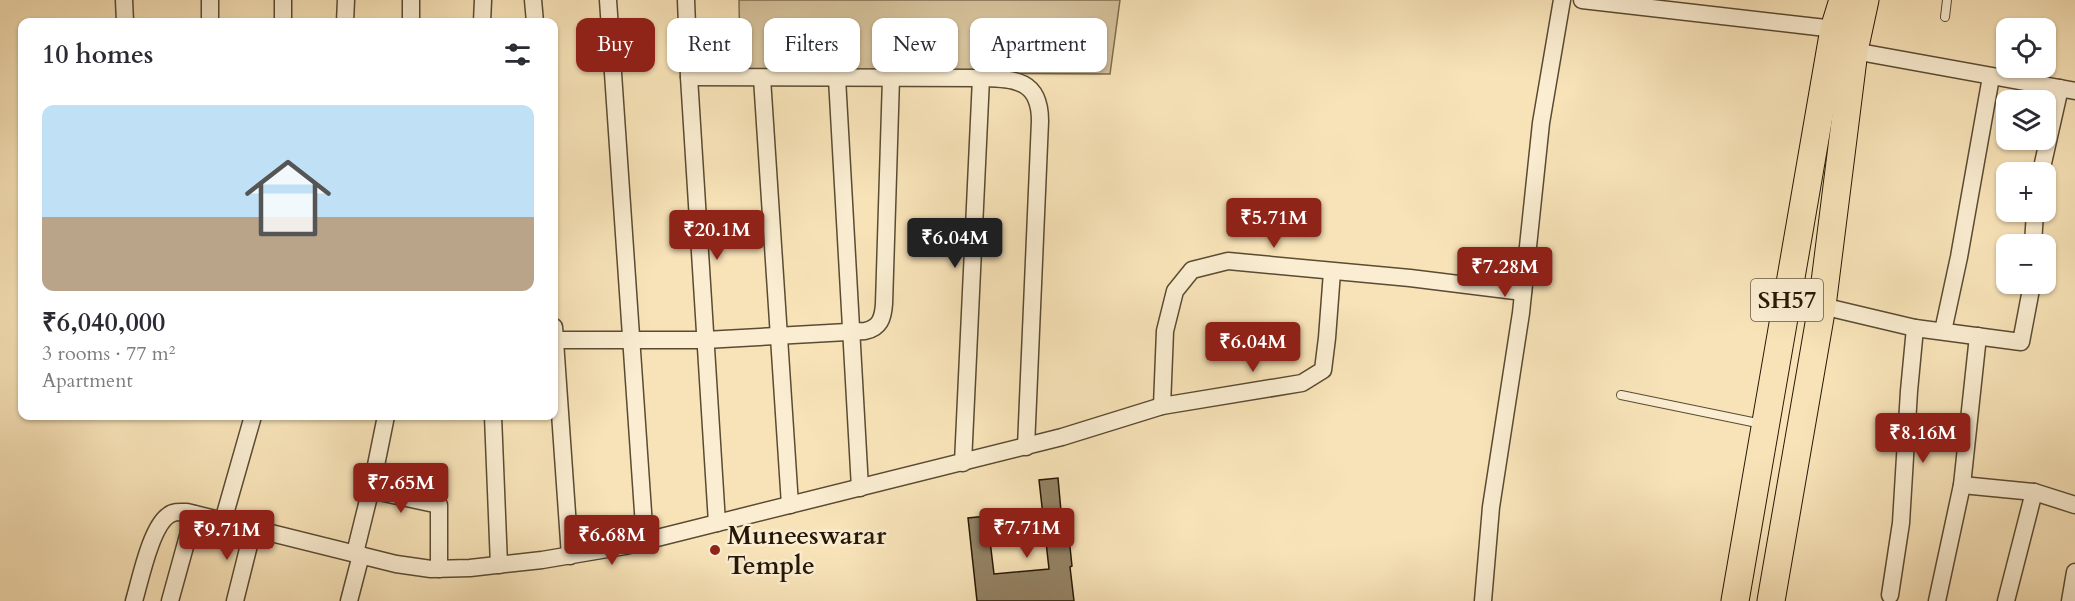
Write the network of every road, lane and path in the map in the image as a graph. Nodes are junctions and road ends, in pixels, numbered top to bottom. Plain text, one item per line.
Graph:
1 (124, 0) edge
2 (210, 0) edge
3 (283, 0) edge
4 (346, 0) edge
5 (411, 0) edge
6 (483, 0) edge
7 (533, 0) edge
8 (608, 0) edge
9 (686, 0) edge
10 (1562, 0) edge
11 (1582, 0) edge
12 (1843, 0) edge
13 (1865, 0) edge
14 (1947, 0) edge
15 (1946, 17) dead end
16 (125, 18) edge
17 (210, 18) edge
18 (283, 18) edge
19 (345, 18) edge
20 (411, 18) edge
21 (482, 18) edge
22 (535, 18) edge
23 (1848, 37) junction
24 (688, 77) junction
25 (1991, 77) junction
26 (762, 78) junction
27 (837, 78) junction
28 (891, 78) junction
29 (981, 78) junction
30 (2068, 89) edge
31 (2044, 162) edge
32 (928, 230) dead end
33 (974, 231) junction
34 (1332, 272) junction
35 (1523, 292) junction
36 (2030, 294) edge
37 (1822, 306) junction
38 (1915, 328) junction
39 (1943, 331) junction
40 (851, 332) junction
41 (779, 336) junction
42 (1978, 336) junction
43 (558, 340) edge
44 (631, 340) junction
45 (705, 340) junction
46 (558, 394) edge
47 (1621, 394) dead end
48 (1162, 406) junction
49 (252, 420) edge
50 (385, 420) edge
51 (493, 420) edge
52 (1765, 425) junction
53 (1026, 447) junction
54 (963, 463) junction
55 (1962, 484) junction
56 (860, 488) junction
57 (370, 490) junction
58 (2034, 492) junction
59 (790, 505) junction
60 (2075, 505) edge
61 (194, 514) junction
62 (224, 521) junction
63 (717, 523) junction
64 (253, 529) junction
65 (645, 541) junction
66 (358, 554) junction
67 (570, 555) junction
68 (499, 565) junction
69 (439, 569) junction
70 (2075, 572) edge
71 (1890, 595) dead end
72 (134, 601) edge
73 (170, 601) edge
74 (235, 601) edge
75 (349, 601) edge
76 (1483, 601) edge
77 (1735, 601) edge
78 (1771, 601) edge
79 (1937, 601) edge
80 (2006, 601) edge
81 (2070, 601) edge

1 - 16 street
2 - 17 street
3 - 18 street
4 - 19 street
5 - 20 street
6 - 21 street
7 - 22 street
8 - 44 street
9 - 24 street
10 - 35 street
11 - 23 street
12 - 23 main road, SH57
13 - 23 main road, SH57
14 - 15 lane
23 - 25 street
23 - 37 main road, SH57
23 - 52 main road, SH57
24 - 26 street
24 - 45 street
25 - 30 street
25 - 39 street
26 - 27 street
26 - 41 street
27 - 28 street
27 - 40 street
28 - 29 street
28 - 40 street
29 - 33 street
29 - 53 street
30 - 31 street
32 - 33 street
33 - 54 street
34 - 35 street
34 - 48 street
34 - 48 street
35 - 76 street
36 - 42 street
37 - 38 street
37 - 78 main road, SH57
38 - 39 street
38 - 71 street
39 - 42 street
40 - 41 street
40 - 56 street
41 - 45 street
41 - 59 street
42 - 55 street
43 - 44 street
44 - 45 street
44 - 65 street
45 - 63 street
46 - 67 street
47 - 52 lane
48 - 53 street
49 - 62 street
50 - 57 street
51 - 68 street
52 - 77 main road, SH57
53 - 54 street
54 - 56 street
55 - 58 street
55 - 79 street
56 - 59 street
57 - 66 street
57 - 69 street
58 - 60 street
58 - 80 street
59 - 63 street
61 - 62 street
61 - 72 street
61 - 73 street
62 - 64 street
63 - 65 street
64 - 66 street
64 - 74 street
65 - 67 street
66 - 69 street
66 - 75 street
67 - 68 street
68 - 69 street
70 - 81 street

